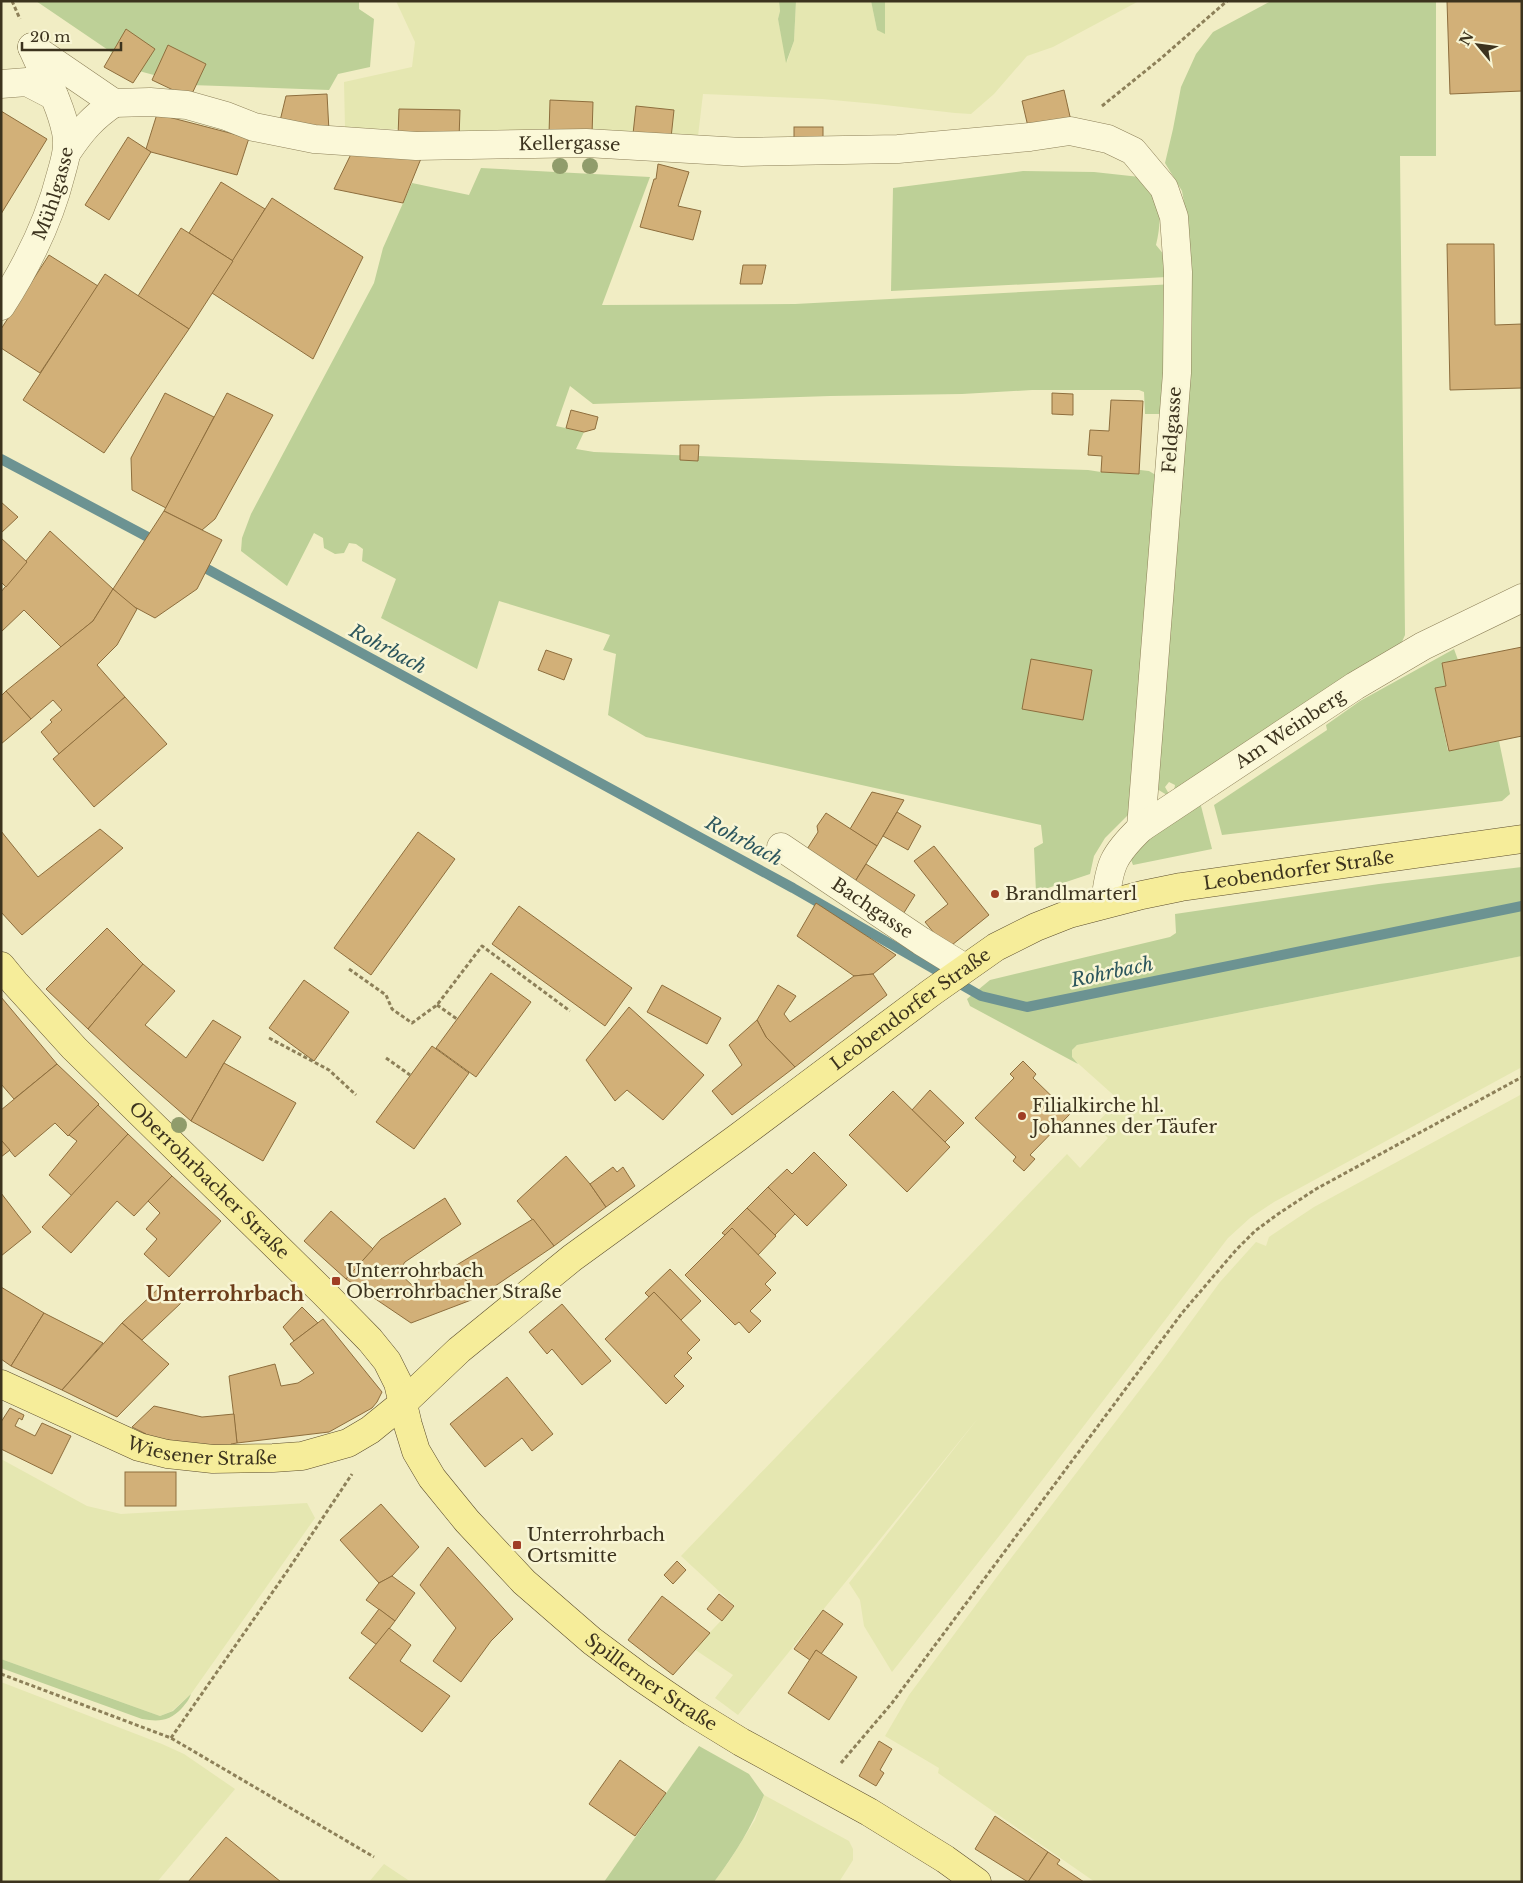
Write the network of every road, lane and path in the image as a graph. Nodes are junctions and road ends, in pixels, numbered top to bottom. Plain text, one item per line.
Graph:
1 (1227, 1) edge
2 (1, 84) edge
3 (54, 96) junction
4 (114, 104) junction
5 (1070, 131) junction
6 (1030, 137) joint
7 (67, 152) junction
8 (1, 306) edge
9 (1522, 598) edge
10 (1141, 828) junction
11 (1522, 839) edge
12 (781, 847) dead end
13 (1105, 904) junction
14 (1, 966) edge
15 (349, 969) dead end
16 (962, 970) junction
17 (437, 1005) junction
18 (570, 1012) dead end
19 (458, 1019) dead end
20 (269, 1038) dead end
21 (386, 1058) dead end
22 (410, 1075) dead end
23 (1522, 1076) edge
24 (356, 1095) dead end
25 (1, 1384) edge
26 (402, 1404) junction
27 (370, 1430) junction
28 (1, 1674) edge
29 (171, 1738) junction
30 (822, 1786) junction
31 (374, 1857) dead end
32 (977, 1882) edge

1 - 5 path
2 - 3 street
3 - 4 street, Mühlgasse
3 - 7 street, Mühlgasse
4 - 6 street, Kellergasse
4 - 7 street
5 - 6 street, Feldgasse
5 - 10 street, Feldgasse
7 - 8 street, Mühlgasse
9 - 10 street, Am Weinberg
10 - 13 street, Am Weinberg
11 - 13 main road, Leobendorfer Straße
12 - 16 street, Bachgasse
13 - 16 main road, Leobendorfer Straße
14 - 26 main road, Oberrohrbacher Straße
15 - 17 path
16 - 26 main road, Leobendorfer Straße
17 - 18 path
17 - 19 path
20 - 24 path
21 - 22 path
23 - 30 path
25 - 27 main road, Wiesener Straße
26 - 27 main road, Wiesener Straße
26 - 30 main road, Spillerner Straße
27 - 29 path
28 - 29 path
29 - 31 path
30 - 32 main road, Spillerner Straße

